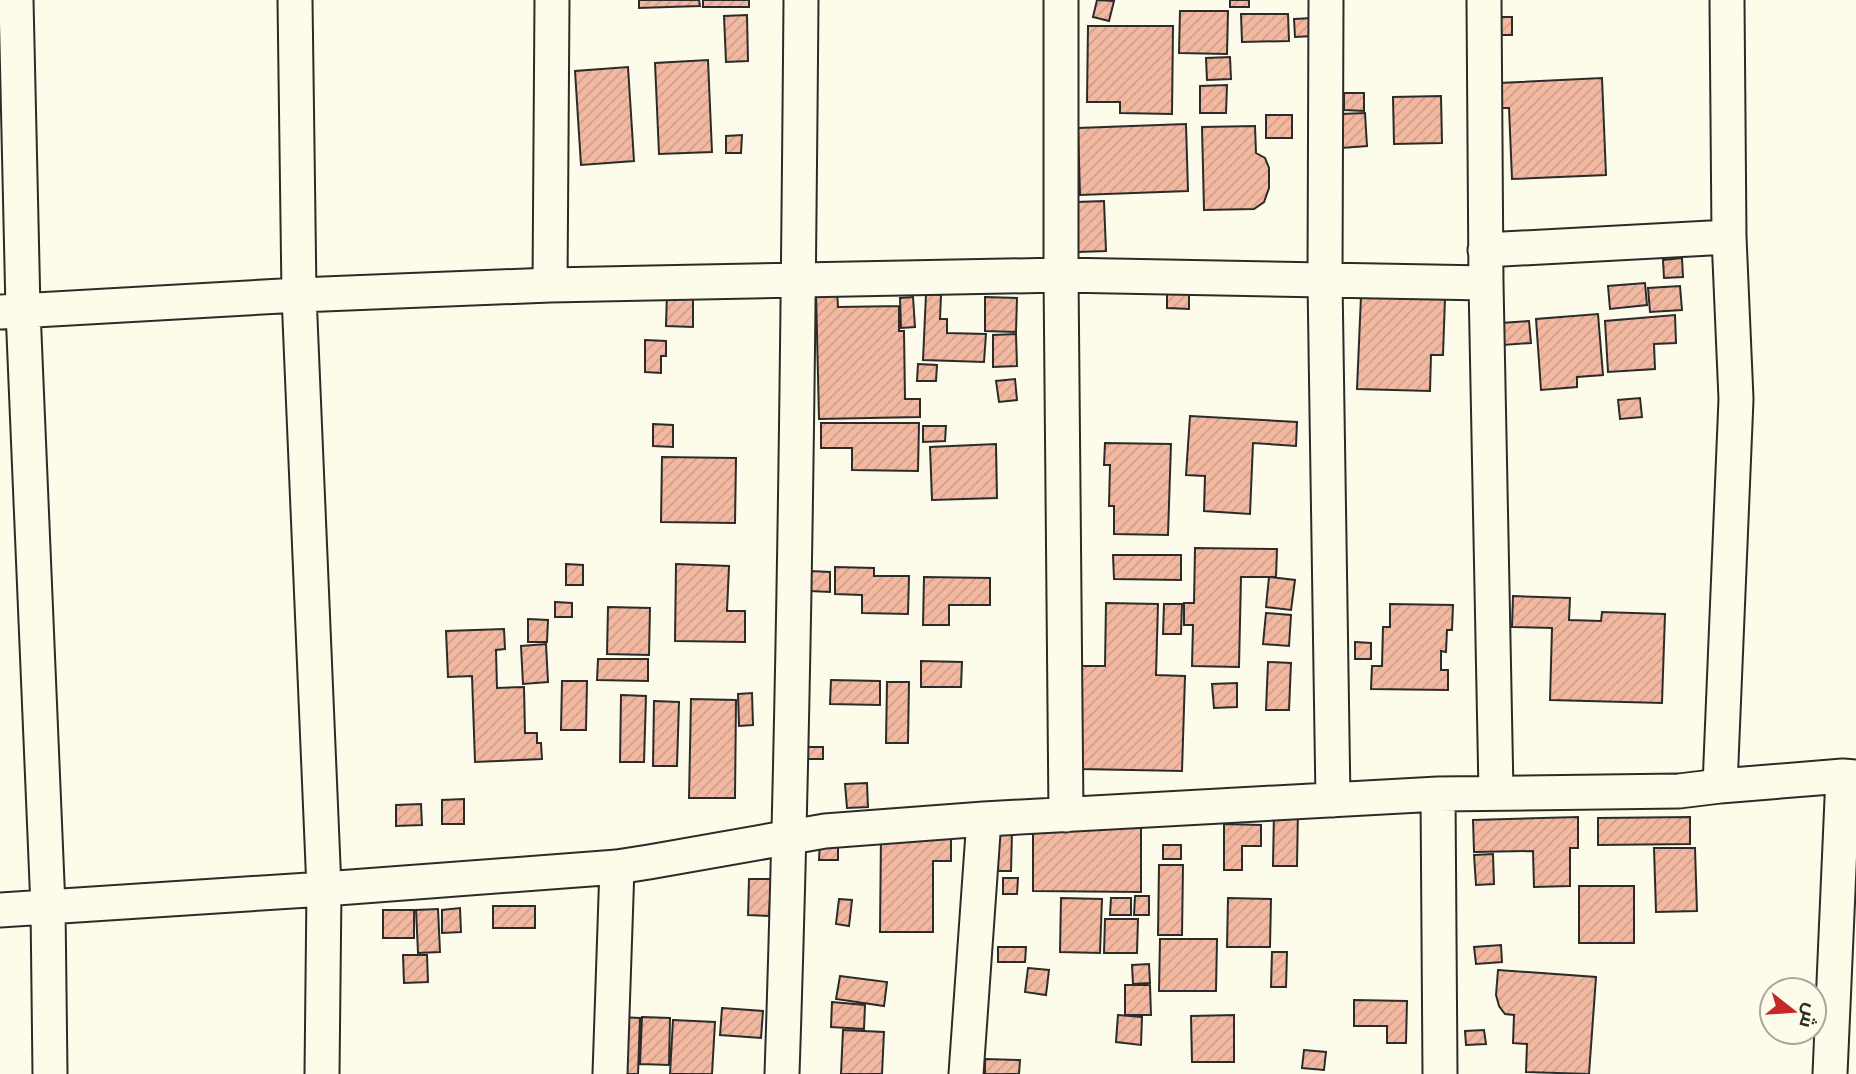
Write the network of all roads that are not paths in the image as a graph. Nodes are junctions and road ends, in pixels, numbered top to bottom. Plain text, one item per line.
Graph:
1 (16, 0) edge
2 (295, 0) edge
3 (552, 0) edge
4 (801, 0) edge
5 (1061, 0) edge
6 (1326, 0) edge
7 (1484, 0) edge
8 (1727, 0) edge
9 (1729, 237) junction
10 (1485, 250) junction
11 (1061, 275) junction
12 (799, 281) junction
13 (1325, 281) junction
14 (1486, 283) junction
15 (550, 285) junction
16 (299, 295) junction
17 (11, 311) edge
18 (1850, 777) edge
19 (1720, 786) junction
20 (1496, 792) junction
21 (1438, 794) junction
22 (1333, 800) junction
23 (1066, 815) junction
24 (984, 820) junction
25 (790, 836) junction
26 (617, 867) junction
27 (324, 889) junction
28 (47, 907) junction
29 (0, 909) edge
30 (50, 1074) edge
31 (322, 1074) edge
32 (610, 1074) edge
33 (782, 1074) edge
34 (966, 1074) edge
35 (1440, 1074) edge
36 (1830, 1074) edge

1 - 17 street
2 - 16 street
3 - 15 street
4 - 12 street
5 - 11 street
6 - 13 street
7 - 10 street
8 - 9 street
9 - 10 street
9 - 19 street
10 - 14 street
11 - 12 street
11 - 13 street
11 - 23 street
12 - 15 street
12 - 25 street
13 - 14 street
13 - 22 street
14 - 20 street
15 - 16 street
16 - 17 street
16 - 27 street
17 - 28 street
18 - 19 street
18 - 36 street
19 - 20 street
20 - 21 street
21 - 22 street
21 - 35 street
22 - 23 street
23 - 24 street
24 - 25 street
24 - 34 street
25 - 26 street
25 - 33 street
26 - 27 street
26 - 32 street
27 - 28 street
27 - 31 street
28 - 29 street
28 - 30 street

